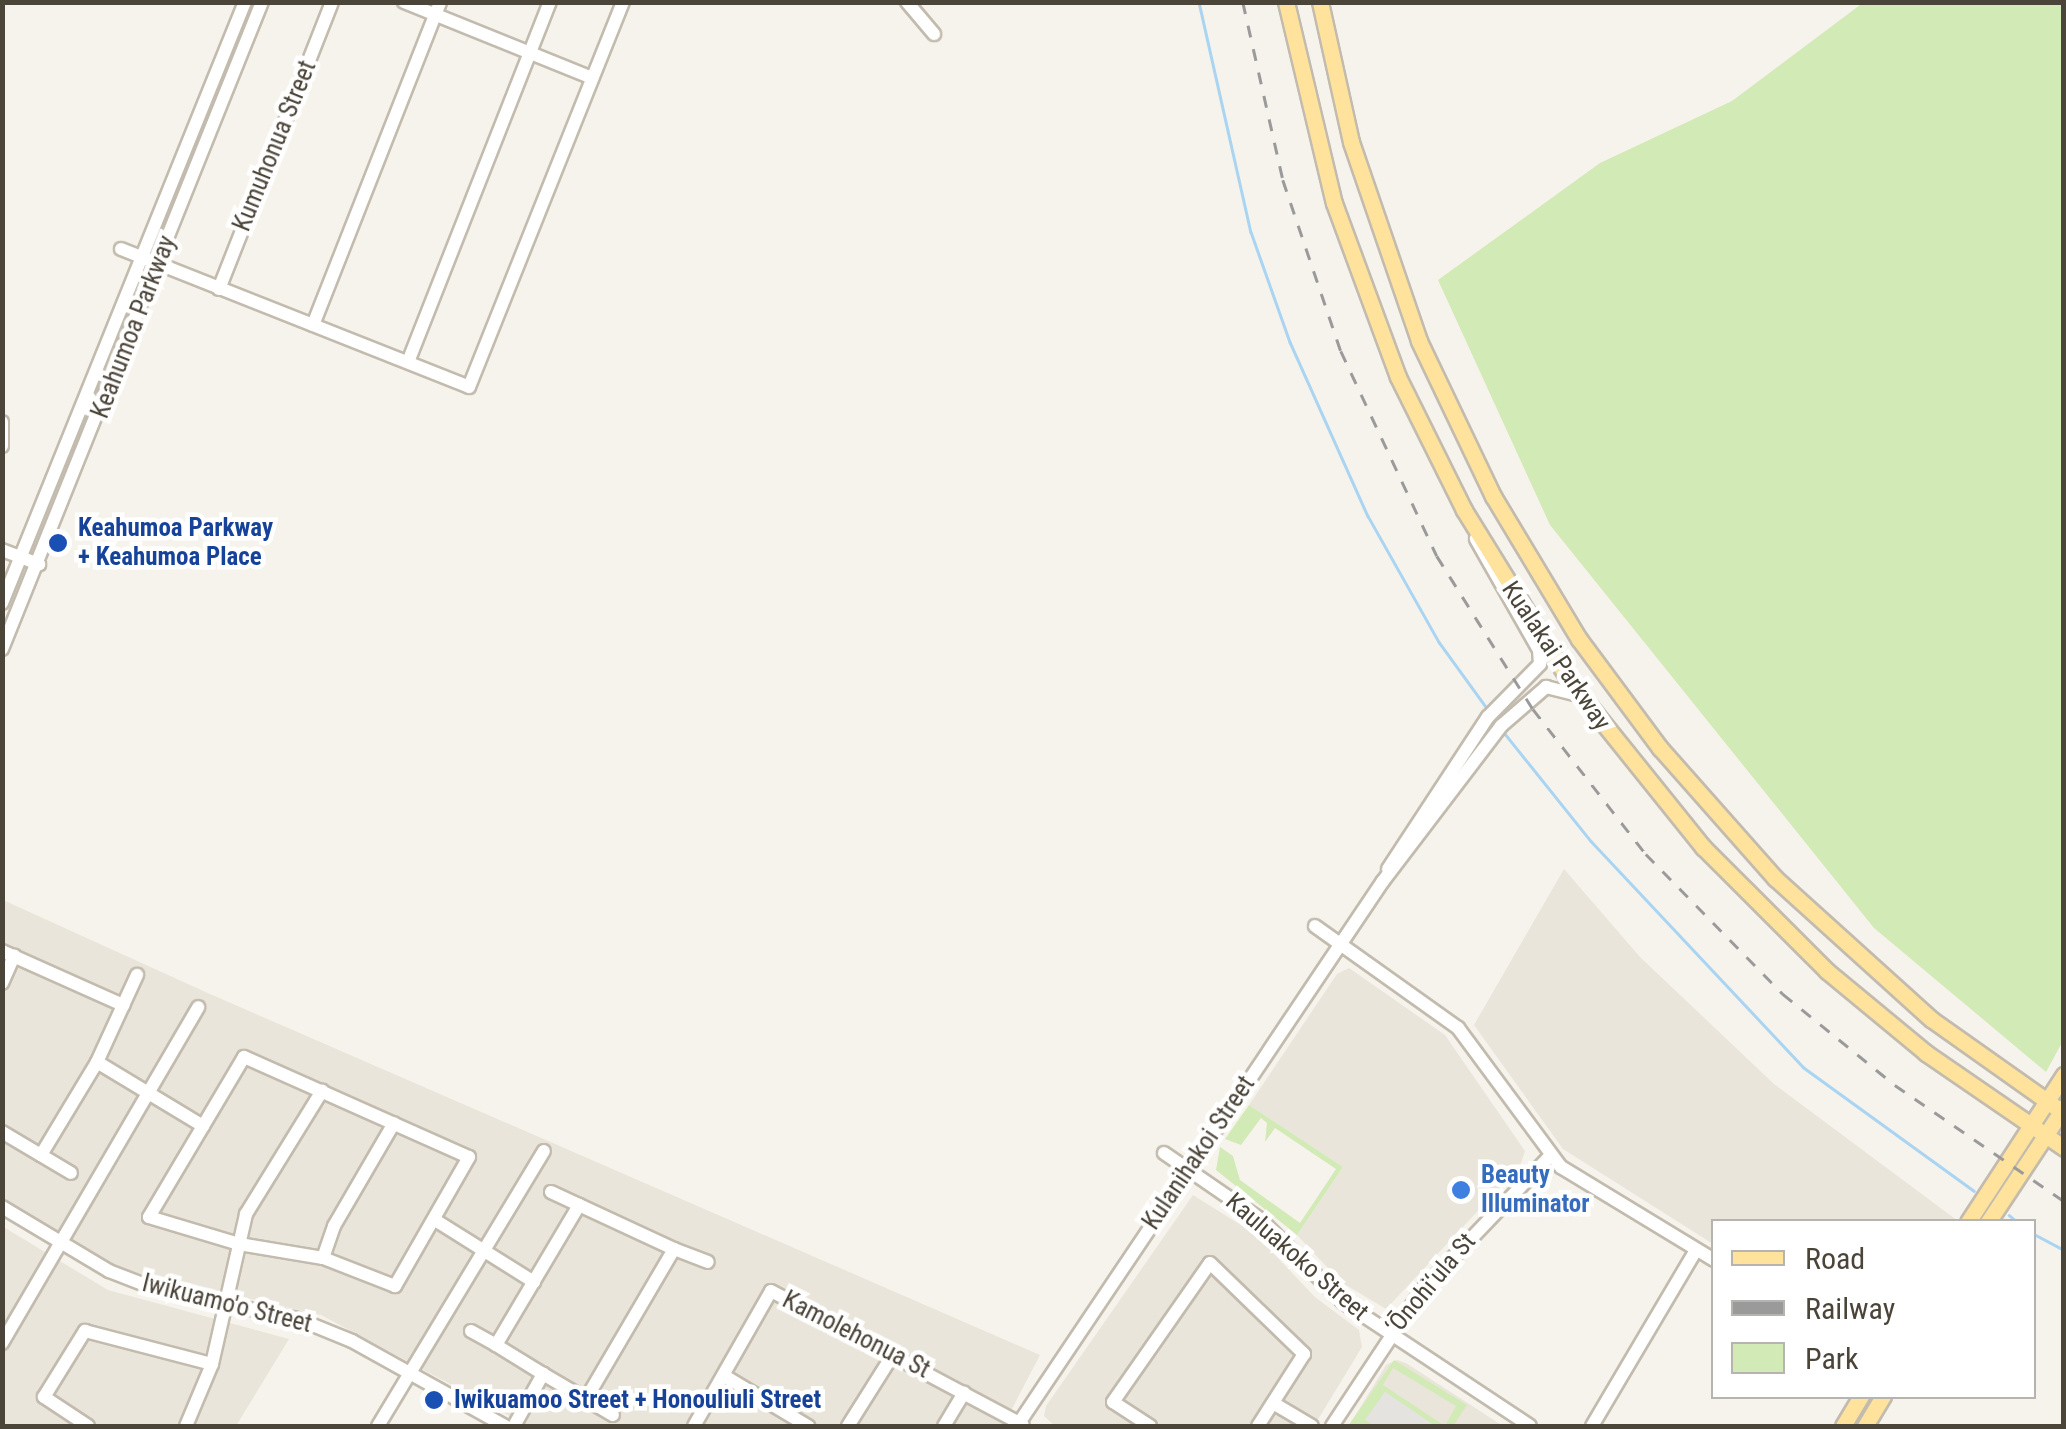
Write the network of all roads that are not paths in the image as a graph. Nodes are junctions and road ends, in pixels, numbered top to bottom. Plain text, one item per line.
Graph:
1 (244, 2) edge
2 (262, 2) edge
3 (332, 2) edge
4 (404, 2) edge
5 (550, 2) edge
6 (623, 2) edge
7 (907, 2) edge
8 (1286, 2) edge
9 (1320, 2) edge
10 (438, 8) edge
11 (934, 34) dead end
12 (531, 53) junction
13 (592, 78) junction
14 (121, 249) dead end
15 (143, 258) junction
16 (158, 265) junction
17 (218, 289) junction
18 (313, 326) junction
19 (408, 362) junction
20 (2, 422) edge
21 (2, 446) edge
22 (1461, 504) junction
23 (2, 550) edge
24 (22, 558) junction
25 (39, 564) junction
26 (2, 603) edge
27 (2, 649) edge
28 (1586, 704) junction
29 (1383, 881) junction
30 (1315, 926) dead end
31 (1340, 944) junction
32 (8, 954) edge
33 (136, 974) dead end
34 (2, 982) edge
35 (123, 1005) junction
36 (198, 1007) dead end
37 (97, 1062) junction
38 (2064, 1075) edge
39 (322, 1091) junction
40 (152, 1093) junction
41 (2058, 1109) edge
42 (394, 1123) junction
43 (203, 1126) junction
44 (2037, 1131) junction
45 (2, 1132) edge
46 (2064, 1148) edge
47 (544, 1151) dead end
48 (1164, 1153) dead end
49 (42, 1155) junction
50 (1550, 1156) junction
51 (1188, 1169) junction
52 (71, 1173) dead end
53 (550, 1192) dead end
54 (579, 1206) junction
55 (2, 1207) edge
56 (1970, 1219) edge
57 (1990, 1219) edge
58 (435, 1220) junction
59 (64, 1243) junction
60 (239, 1244) junction
61 (674, 1249) junction
62 (1696, 1250) junction
63 (484, 1251) junction
64 (324, 1258) junction
65 (1711, 1258) edge
66 (708, 1262) dead end
67 (534, 1282) junction
68 (228, 1304) junction
69 (471, 1331) dead end
70 (1388, 1334) junction
71 (2, 1343) edge
72 (496, 1345) junction
73 (894, 1352) junction
74 (212, 1364) junction
75 (410, 1373) junction
76 (544, 1374) junction
77 (726, 1377) junction
78 (964, 1393) junction
79 (586, 1399) junction
80 (1859, 1399) edge
81 (1880, 1399) edge
82 (1272, 1403) junction
83 (613, 1415) dead end
84 (1021, 1425) edge
85 (88, 1426) edge
86 (186, 1426) edge
87 (378, 1426) edge
88 (505, 1426) edge
89 (514, 1426) edge
90 (694, 1426) edge
91 (808, 1426) edge
92 (848, 1426) edge
93 (944, 1426) edge
94 (1150, 1426) edge
95 (1258, 1426) edge
96 (1312, 1426) edge
97 (1332, 1426) edge
98 (1530, 1426) edge
99 (1592, 1426) edge
100 (1844, 1426) edge
101 (1865, 1426) edge

1 - 15 street, Keahumoa Parkway
2 - 16 street, Keahumoa Parkway
3 - 17 street, Kumuhonua Street
4 - 10 street
5 - 12 street
6 - 13 street
7 - 11 street
8 - 22 main road, Kualakai Parkway
9 - 41 main road, Kualakai Parkway
10 - 12 street
10 - 18 street
12 - 13 street
12 - 19 street
13 - 19 street
14 - 15 street
15 - 16 street
15 - 24 street, Keahumoa Parkway
16 - 17 street
16 - 25 street, Keahumoa Parkway
17 - 18 street
18 - 19 street
20 - 21 street
22 - 28 main road, Kualakai Parkway
22 - 29 street, Kulanihakoi Street
23 - 24 street
24 - 25 street
24 - 26 street, Keahumoa Parkway
25 - 27 street, Keahumoa Parkway
28 - 29 street, Kulanihakoi Street
28 - 44 main road, Kualakai Parkway
29 - 31 street, Kulanihakoi Street
30 - 31 street
31 - 50 street
31 - 51 street, Kulanihakoi Street
32 - 34 street
32 - 35 street
33 - 35 street
35 - 37 street
36 - 40 street
37 - 40 street
37 - 49 street
38 - 41 main road
39 - 42 street
39 - 43 street
39 - 60 street
40 - 43 street
40 - 59 street
41 - 44 main road
42 - 58 street
42 - 64 street
43 - 60 street
44 - 46 main road, Kualakai Parkway
44 - 56 main road
44 - 57 main road
45 - 49 street
47 - 63 street
48 - 51 street, Kauluakoko Street
49 - 52 street
50 - 62 street
50 - 70 street, ‘Ōnohi‘ula St
51 - 70 street, Kauluakoko Street
51 - 84 street, Kulanihakoi Street
53 - 54 street
54 - 61 street
54 - 67 street
55 - 59 street, Iwikuamo'o Street
58 - 63 street
58 - 64 street
59 - 68 street, Iwikuamo'o Street
59 - 71 street
60 - 64 street
60 - 68 street
61 - 66 street
61 - 79 street
62 - 65 street
62 - 99 street
63 - 67 street
63 - 75 street
67 - 72 street
68 - 74 street
68 - 75 street, Iwikuamo'o Street
69 - 72 street
70 - 97 street, ‘Ōnohi‘ula St
70 - 98 street, Kauluakoko Street
72 - 76 street
73 - 77 street, Kamolehonua St
73 - 78 street, Kamolehonua St
73 - 92 street
74 - 85 street
74 - 86 street
75 - 87 street
75 - 88 street, Iwikuamo'o Street
76 - 79 street
76 - 89 street
77 - 90 street, Kamolehonua St
77 - 91 street
78 - 84 street, Kamolehonua St
78 - 93 street
79 - 83 street
80 - 100 main road
81 - 101 main road
82 - 94 street
82 - 95 street
82 - 96 street

